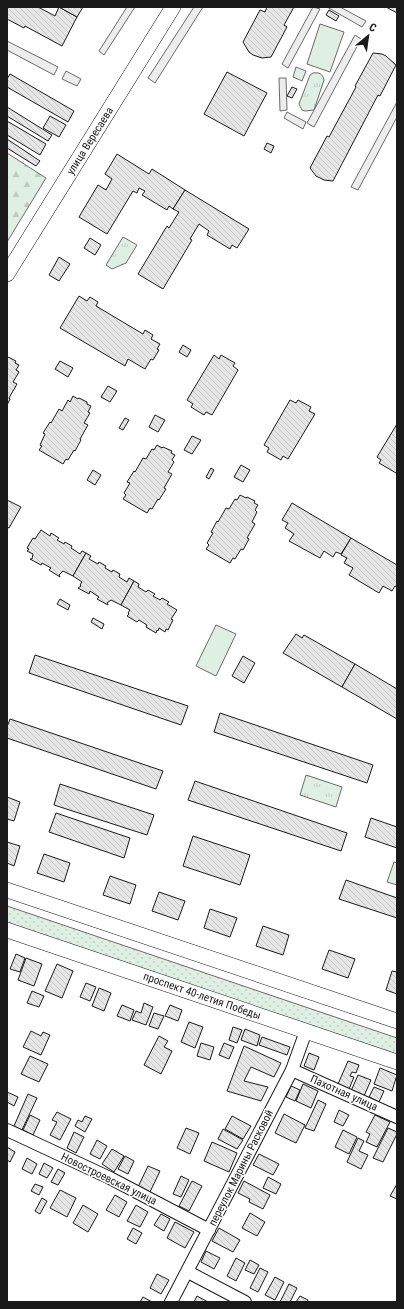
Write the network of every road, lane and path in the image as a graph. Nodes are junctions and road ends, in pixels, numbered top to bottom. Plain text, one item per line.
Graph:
1 (173, 7) edge
2 (7, 274) edge
3 (7, 890) edge
4 (7, 930) edge
5 (397, 1021) edge
6 (306, 1031) junction
7 (397, 1062) edge
8 (292, 1070) junction
9 (397, 1117) edge
10 (7, 1130) edge
11 (209, 1230) junction
12 (188, 1272) junction
13 (171, 1302) edge
14 (245, 1302) edge

1 - 2 main road, улица Вересаева
3 - 5 main road
4 - 6 main road, проспект 40-летия Победы
6 - 7 main road, проспект 40-летия Победы
6 - 8 street, переулок Марины Расковой
8 - 9 street, Пахотная улица
8 - 11 street, переулок Марины Расковой
10 - 11 street, Новостроевская улица
11 - 12 street, переулок Марины Расковой
12 - 13 street, переулок Марины Расковой
12 - 14 street

